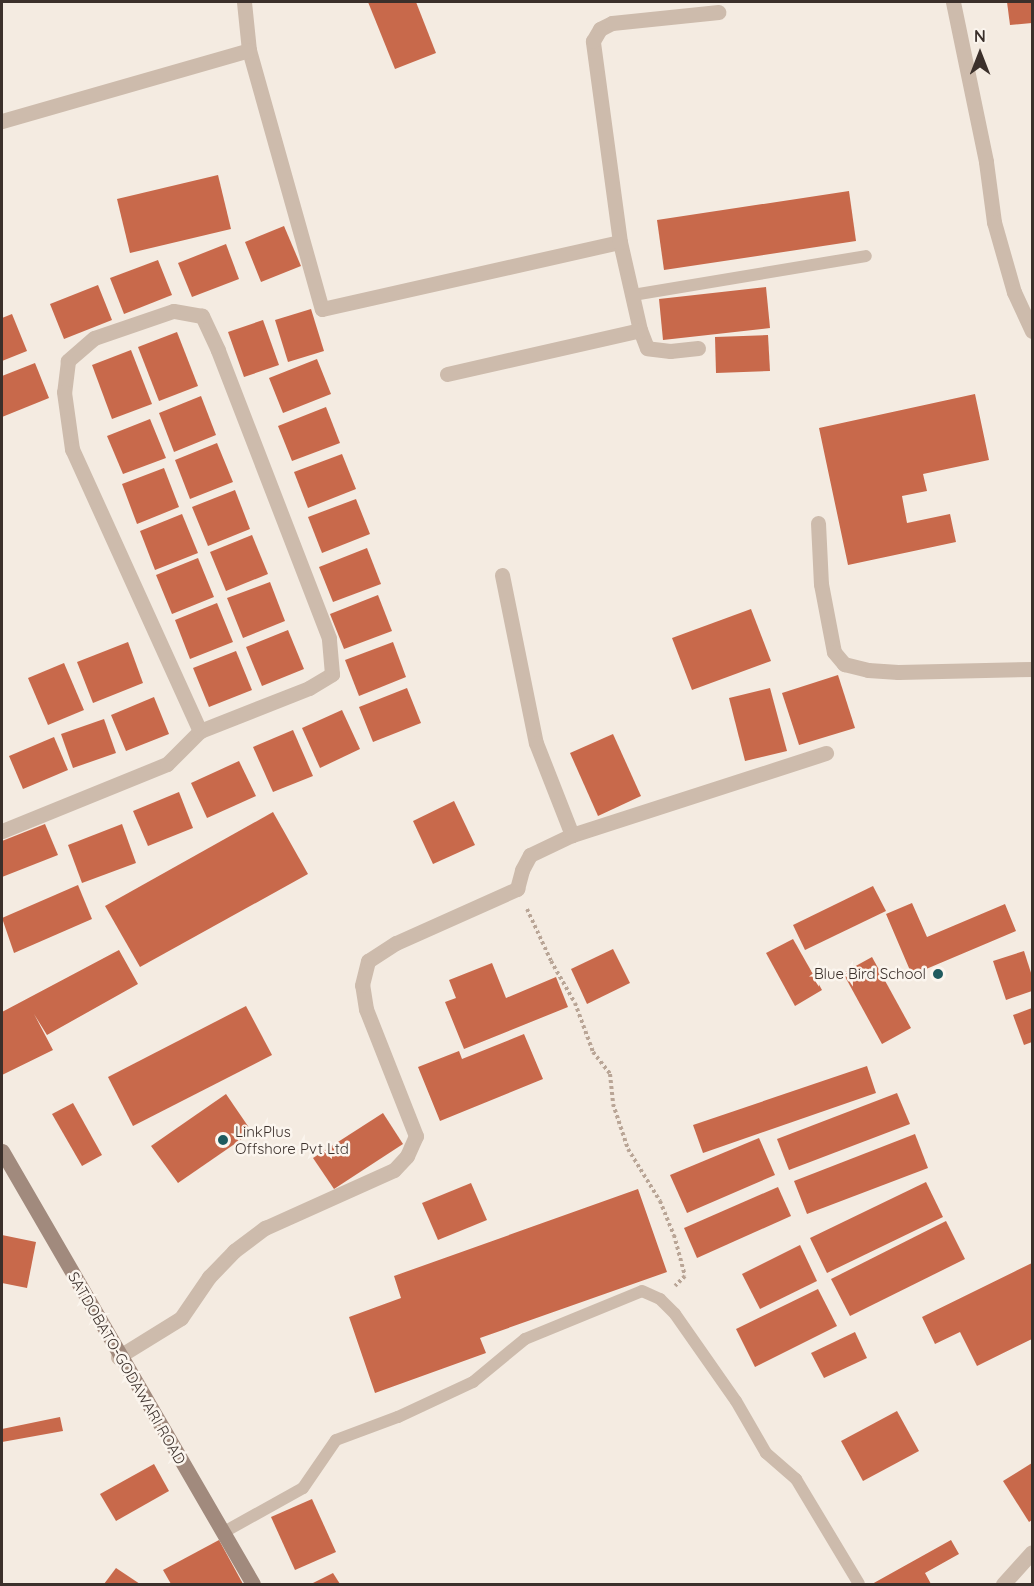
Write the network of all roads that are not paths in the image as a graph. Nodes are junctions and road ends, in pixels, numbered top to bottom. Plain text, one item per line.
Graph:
1 (244, 2) edge
2 (952, 2) edge
3 (718, 12) dead end
4 (249, 50) junction
5 (2, 121) edge
6 (620, 242) junction
7 (866, 256) dead end
8 (633, 295) junction
9 (640, 330) junction
10 (1032, 331) edge
11 (698, 348) dead end
12 (447, 374) dead end
13 (818, 523) dead end
14 (502, 575) dead end
15 (1032, 669) edge
16 (200, 731) junction
17 (826, 753) dead end
18 (2, 831) edge
19 (572, 835) junction
20 (2, 1151) edge
21 (118, 1357) junction
22 (224, 1532) junction
23 (1032, 1552) edge
24 (253, 1584) edge
25 (859, 1584) edge
26 (1003, 1584) edge

1 - 4 street
2 - 10 street
3 - 6 street
4 - 5 street
4 - 6 street
6 - 8 street
7 - 8 lane
8 - 9 street
9 - 11 street
9 - 12 street
13 - 15 street
14 - 19 street
16 - 16 street
16 - 18 street
17 - 19 street
19 - 21 street
20 - 21 street, SATDOBATO-GODAWARI ROAD
21 - 22 street, SATDOBATO-GODAWARI ROAD
22 - 24 street, SATDOBATO-GODAWARI ROAD
22 - 25 lane
23 - 26 street

